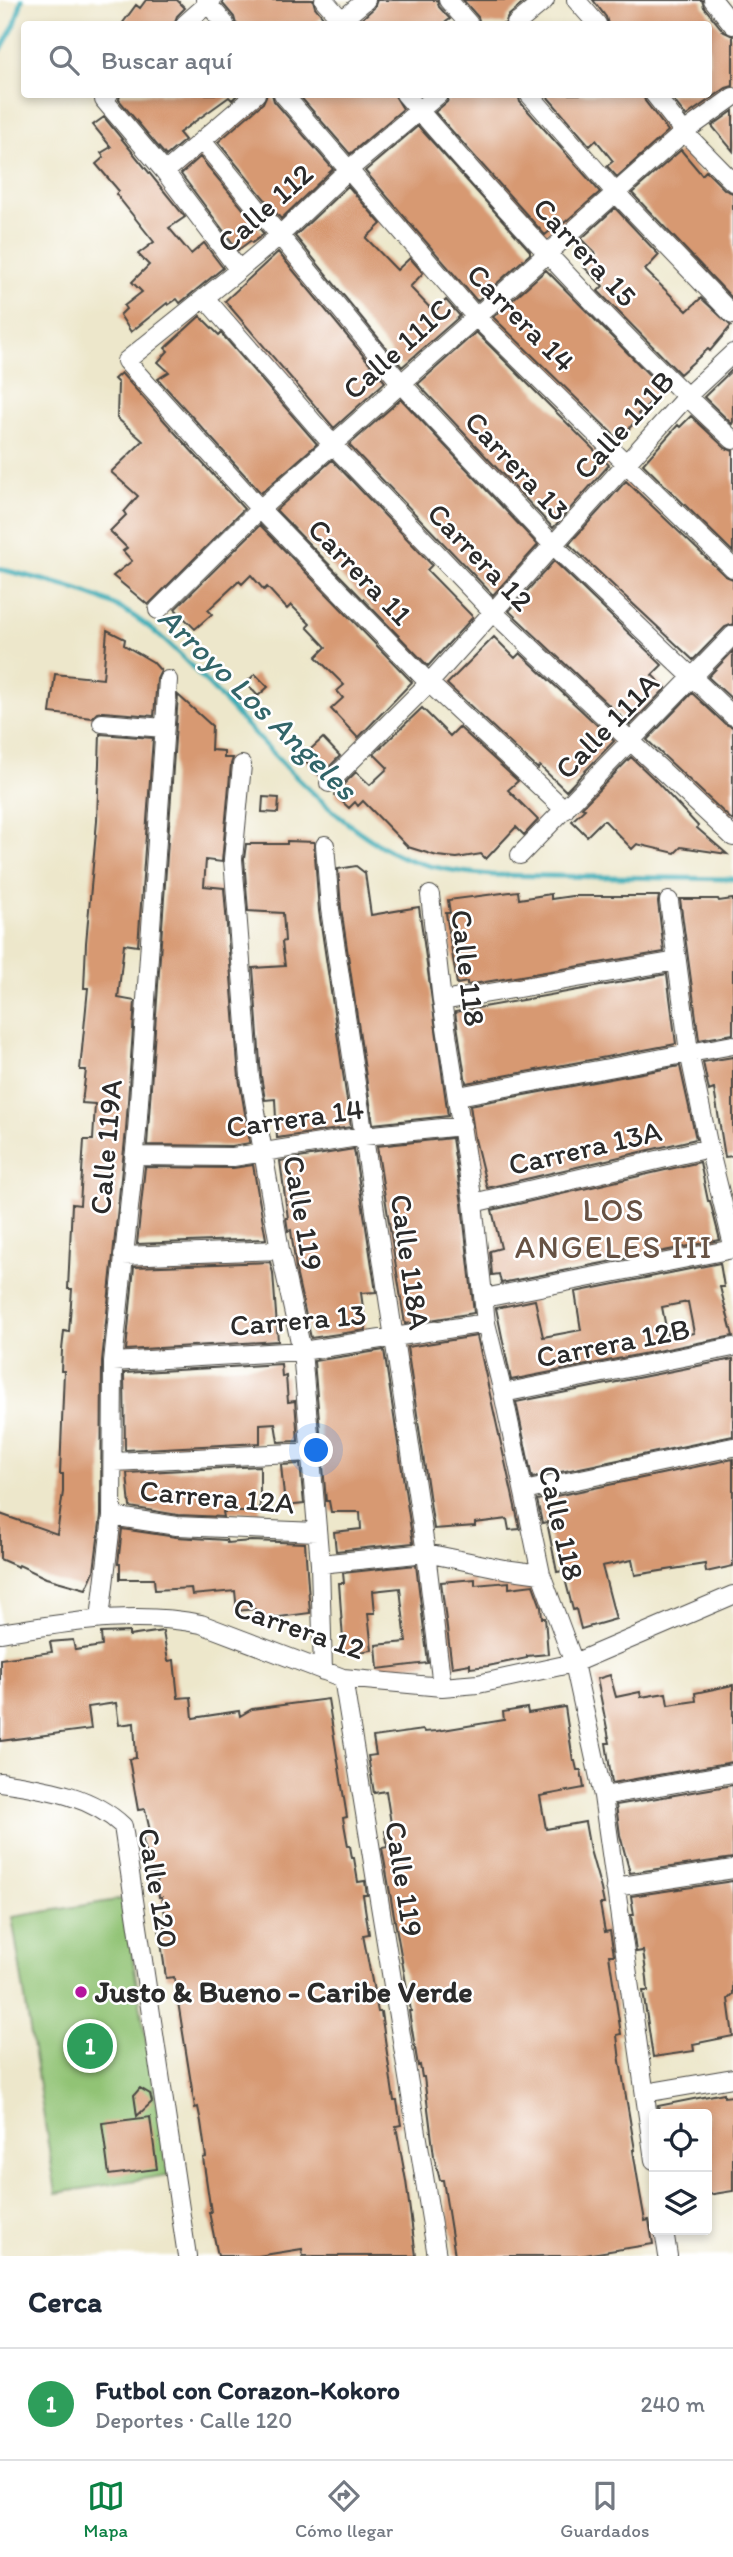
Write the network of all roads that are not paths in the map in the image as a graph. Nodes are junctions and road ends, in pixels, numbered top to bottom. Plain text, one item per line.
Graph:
1 (324, 0) edge
2 (366, 0) edge
3 (448, 0) edge
4 (545, 0) edge
5 (576, 0) edge
6 (713, 0) edge
7 (208, 1) edge
8 (188, 21) edge
9 (223, 21) edge
10 (340, 21) edge
11 (343, 21) edge
12 (466, 21) edge
13 (520, 21) edge
14 (594, 21) edge
15 (733, 25) edge
16 (733, 97) edge
17 (107, 98) edge
18 (251, 98) edge
19 (286, 98) edge
20 (408, 98) edge
21 (435, 98) edge
22 (533, 98) edge
23 (657, 98) edge
24 (420, 112) junction
25 (684, 132) junction
26 (202, 141) junction
27 (347, 171) junction
28 (164, 172) junction
29 (733, 183) edge
30 (616, 194) junction
31 (279, 236) junction
32 (546, 254) junction
33 (239, 270) junction
34 (205, 298) junction
35 (733, 315) edge
36 (475, 316) junction
37 (733, 353) edge
38 (125, 361) joint
39 (400, 382) junction
40 (686, 397) junction
41 (733, 440) edge
42 (332, 444) junction
43 (628, 463) junction
44 (260, 509) junction
45 (553, 545) junction
46 (733, 568) edge
47 (158, 610) dead end
48 (493, 612) junction
49 (733, 635) edge
50 (692, 679) junction
51 (168, 680) dead end
52 (429, 683) junction
53 (733, 716) edge
54 (102, 723) dead end
55 (164, 727) junction
56 (631, 742) junction
57 (242, 765) dead end
58 (329, 783) dead end
59 (565, 810) junction
60 (733, 837) edge
61 (325, 845) dead end
62 (520, 855) dead end
63 (430, 895) dead end
64 (669, 901) dead end
65 (677, 961) junction
66 (442, 1001) junction
67 (733, 1045) edge
68 (689, 1052) junction
69 (458, 1096) junction
70 (462, 1126) junction
71 (364, 1136) junction
72 (709, 1148) junction
73 (264, 1152) junction
74 (134, 1156) junction
75 (474, 1203) junction
76 (733, 1247) edge
77 (280, 1250) junction
78 (124, 1256) junction
79 (484, 1298) junction
80 (486, 1324) junction
81 (392, 1339) junction
82 (733, 1347) edge
83 (302, 1351) junction
84 (113, 1362) junction
85 (503, 1394) junction
86 (733, 1447) edge
87 (312, 1452) junction
88 (114, 1462) junction
89 (524, 1491) junction
90 (112, 1516) junction
91 (317, 1532) junction
92 (426, 1553) junction
93 (320, 1564) junction
94 (541, 1574) junction
95 (733, 1595) edge
96 (100, 1619) junction
97 (0, 1633) edge
98 (574, 1663) junction
99 (323, 1671) junction
100 (343, 1678) junction
101 (442, 1687) junction
102 (733, 1773) edge
103 (0, 1782) edge
104 (603, 1796) junction
105 (733, 1869) edge
106 (615, 1887) junction
107 (733, 2078) edge
108 (645, 2093) junction
109 (649, 2123) edge
110 (665, 2235) edge
111 (187, 2256) edge
112 (437, 2256) edge
113 (668, 2256) edge

1 - 10 street
2 - 11 street
3 - 12 street
4 - 13 street
5 - 14 street
6 - 15 street
7 - 8 street
7 - 9 street
16 - 25 street, Calle 111C
17 - 28 street
18 - 26 street
19 - 27 street, Carrera 14
20 - 24 street, Carrera 15
21 - 24 street, Calle 112
22 - 30 street
23 - 25 street
24 - 27 street, Calle 112
24 - 32 street, Carrera 15
25 - 29 street
25 - 30 street, Calle 111C
26 - 28 street
26 - 31 street, Carrera 13
27 - 31 street, Calle 112
27 - 36 street, Carrera 14
28 - 33 street
30 - 32 street, Calle 111C
30 - 35 street
31 - 33 street, Calle 112
31 - 39 street, Carrera 13
32 - 36 street, Calle 111C
32 - 40 street, Carrera 15
33 - 34 street, Calle 112
34 - 38 street, Calle 112
34 - 42 street, Carrera 12
36 - 39 street, Calle 111C
36 - 43 street, Carrera 14
37 - 40 street, Calle 111B
38 - 44 street, Carrera 11
39 - 42 street, Calle 111C
39 - 45 street, Carrera 13
40 - 41 street, Carrera 15
40 - 43 street, Calle 111B
42 - 44 street, Calle 111C
42 - 48 street, Carrera 12
43 - 45 street, Calle 111B
43 - 46 street, Carrera 14
44 - 47 street, Calle 111C
44 - 52 street, Carrera 11
45 - 48 street, Calle 111B
45 - 50 street, Carrera 13
48 - 52 street, Calle 111B
48 - 56 street, Carrera 12
49 - 50 street, Calle 111A
50 - 53 street, Carrera 13
50 - 56 street, Calle 111A
51 - 55 street, Calle 119A
52 - 58 street, Calle 111B
52 - 59 street, Carrera 11
54 - 55 street
55 - 74 street, Calle 119A
56 - 59 street, Calle 111A
56 - 60 street, Carrera 12
57 - 73 street, Calle 119
59 - 62 street, Calle 111A
61 - 71 street, Calle 118A
63 - 66 street, Calle 118
64 - 65 street
65 - 66 street
65 - 68 street
66 - 69 street, Calle 118
67 - 68 street
68 - 69 street
68 - 72 street
69 - 70 street, Calle 118
70 - 71 street, Carrera 14
70 - 75 street, Calle 118
71 - 73 street, Carrera 14
71 - 81 street, Calle 118A
72 - 75 street, Carrera 13A
72 - 76 street
73 - 74 street, Carrera 14
73 - 77 street, Calle 119
74 - 78 street, Calle 119A
75 - 79 street, Calle 118
76 - 79 street
77 - 78 street
77 - 83 street, Calle 119
78 - 84 street, Calle 119A
79 - 80 street, Calle 118
80 - 81 street, Carrera 13
80 - 85 street, Calle 118
81 - 83 street, Carrera 13
81 - 92 street, Calle 118A
82 - 85 street, Carrera 12B
83 - 84 street, Carrera 13
83 - 87 street, Calle 119
84 - 88 street, Calle 119A
85 - 89 street, Calle 118
86 - 89 street
87 - 88 street
87 - 91 street, Calle 119
88 - 90 street, Calle 119A
89 - 94 street, Calle 118
90 - 91 street, Carrera 12A
90 - 96 street, Calle 119A
91 - 93 street, Calle 119
92 - 93 street
92 - 94 street
92 - 101 street, Calle 118A
93 - 99 street, Calle 119
94 - 98 street, Calle 118
95 - 98 street, Carrera 12
96 - 97 street, Carrera 12
96 - 99 street, Carrera 12
98 - 101 street, Carrera 12
98 - 104 street, Calle 118
99 - 100 street, Carrera 12
100 - 101 street, Carrera 12
100 - 112 street, Calle 119
102 - 104 street
103 - 111 street, Calle 120
104 - 106 street, Calle 118
105 - 106 street
106 - 108 street, Calle 118
107 - 108 street
108 - 109 street, Calle 118
110 - 113 street

